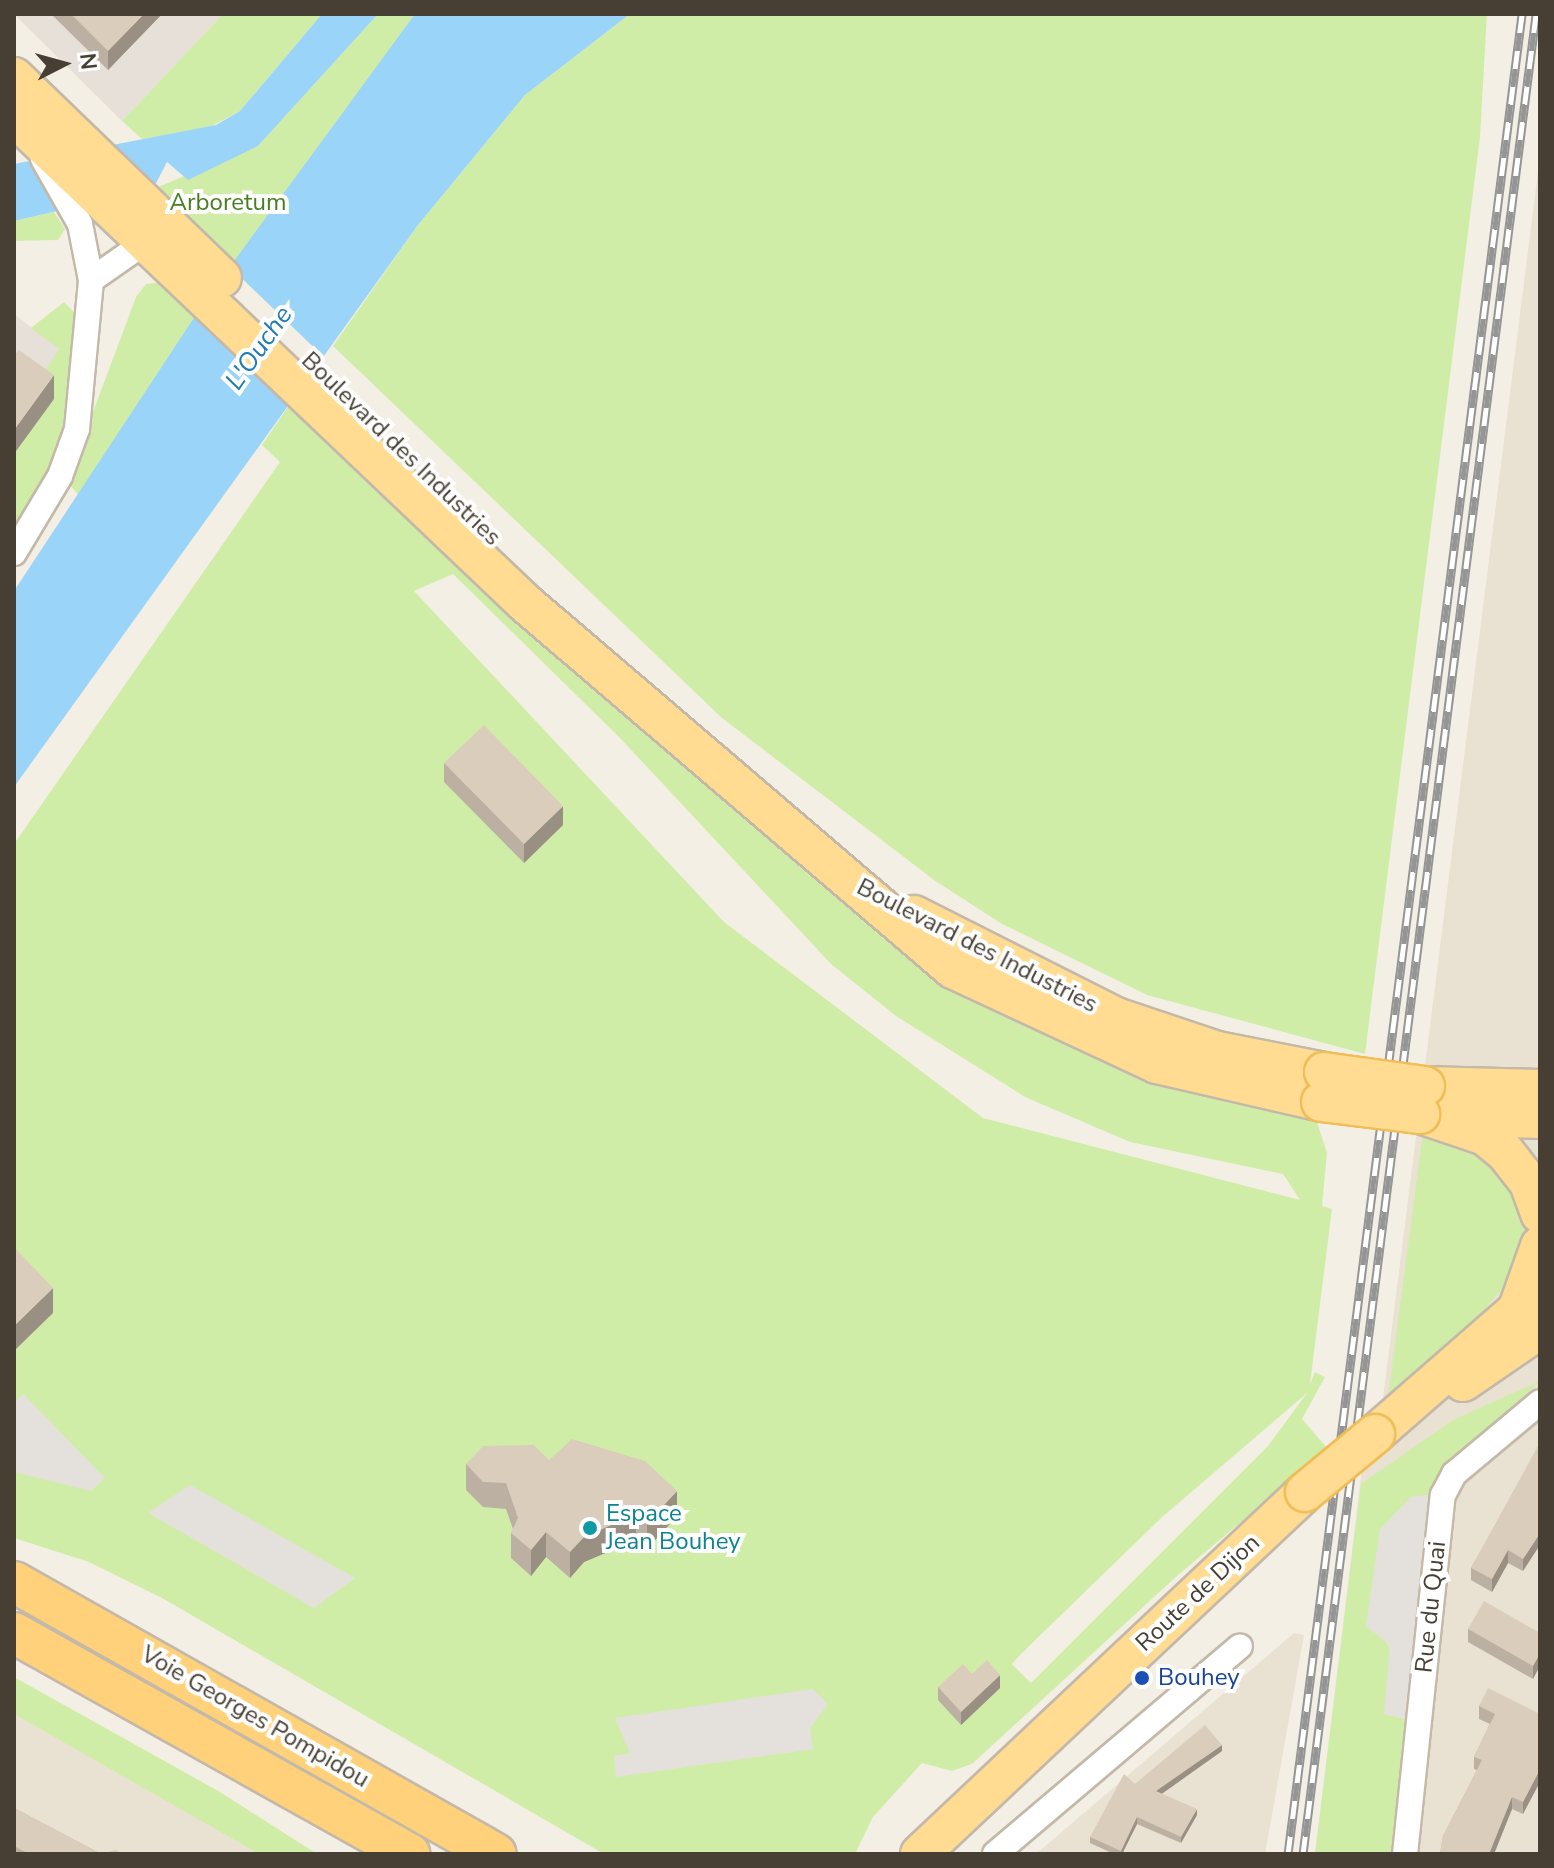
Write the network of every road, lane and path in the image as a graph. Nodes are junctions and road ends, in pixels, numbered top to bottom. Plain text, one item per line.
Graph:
1 (14, 77) edge
2 (43, 135) edge
3 (156, 234) junction
4 (91, 280) junction
5 (14, 553) edge
6 (1540, 1089) edge
7 (1423, 1100) junction
8 (1540, 1119) edge
9 (1540, 1214) edge
10 (1540, 1246) edge
11 (1533, 1308) edge
12 (1540, 1402) edge
13 (14, 1582) edge
14 (14, 1633) edge
15 (1240, 1646) dead end
16 (409, 1854) edge
17 (496, 1854) edge
18 (920, 1854) edge
19 (995, 1854) edge
20 (1405, 1854) edge

1 - 2 main road, Boulevard des Industries
2 - 3 main road, Boulevard des Industries
2 - 4 street
3 - 4 street
3 - 7 main road, Boulevard des Industries, bridge
4 - 5 street
6 - 7 main road, Boulevard des Industries
7 - 8 main road, Boulevard des Industries
7 - 9 main road, Boulevard des Industries
10 - 11 main road
11 - 18 main road, Route de Dijon, bridge
12 - 20 street, Rue du Quai
13 - 17 highway, Voie Georges Pompidou
14 - 16 highway, Voie Georges Pompidou
15 - 19 street

